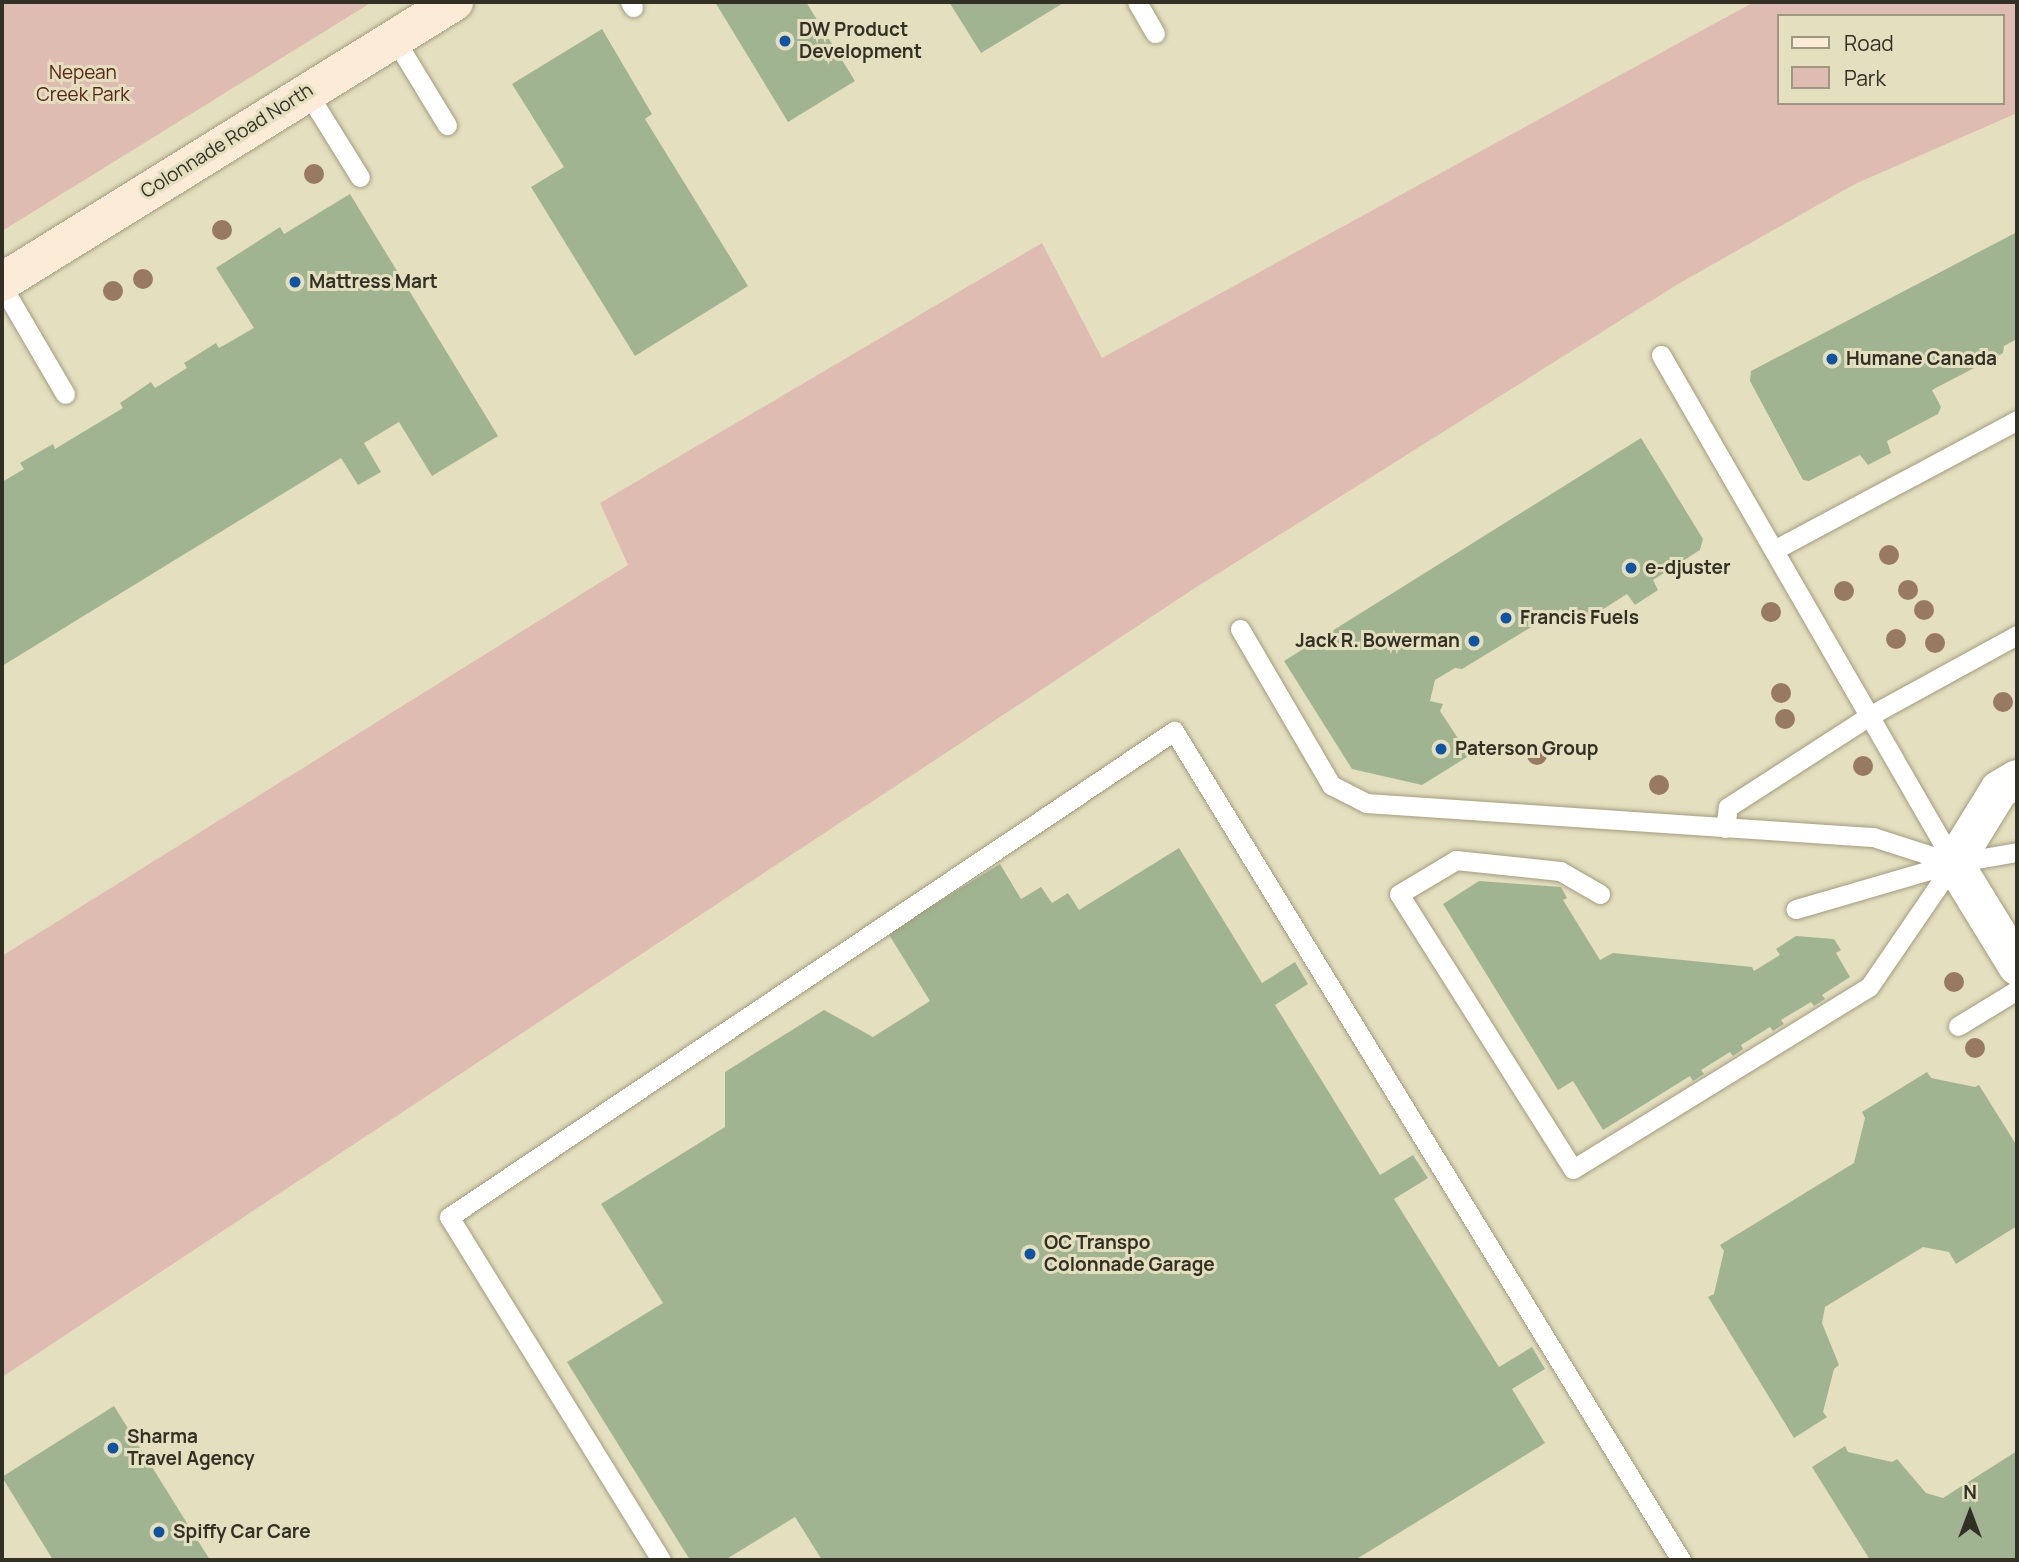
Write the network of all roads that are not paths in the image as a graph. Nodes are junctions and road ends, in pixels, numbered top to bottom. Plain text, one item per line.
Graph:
1 (454, 2) edge
2 (1137, 2) edge
3 (1155, 33) dead end
4 (394, 38) junction
5 (307, 92) junction
6 (447, 125) dead end
7 (360, 177) dead end
8 (2, 284) edge
9 (1661, 355) dead end
10 (65, 394) dead end
11 (2017, 420) edge
12 (1774, 550) junction
13 (1240, 629) dead end
14 (2017, 635) edge
15 (1870, 716) junction
16 (2017, 779) edge
17 (1725, 828) junction
18 (2017, 852) edge
19 (1954, 863) junction
20 (1600, 894) dead end
21 (1796, 909) dead end
22 (2017, 966) edge
23 (2017, 990) edge
24 (1958, 1026) dead end
25 (661, 1560) edge
26 (1681, 1560) edge

1 - 4 street, Colonnade Road North
2 - 3 lane
4 - 5 street, Colonnade Road North
4 - 6 lane
5 - 7 lane
5 - 8 street, Colonnade Road North
8 - 10 lane
9 - 12 lane
11 - 12 lane
12 - 15 lane
13 - 17 lane
14 - 15 lane
15 - 17 lane
15 - 19 lane
16 - 19 street
17 - 19 lane
18 - 19 lane
19 - 20 lane
19 - 21 lane
19 - 22 street
23 - 24 lane
25 - 26 lane

